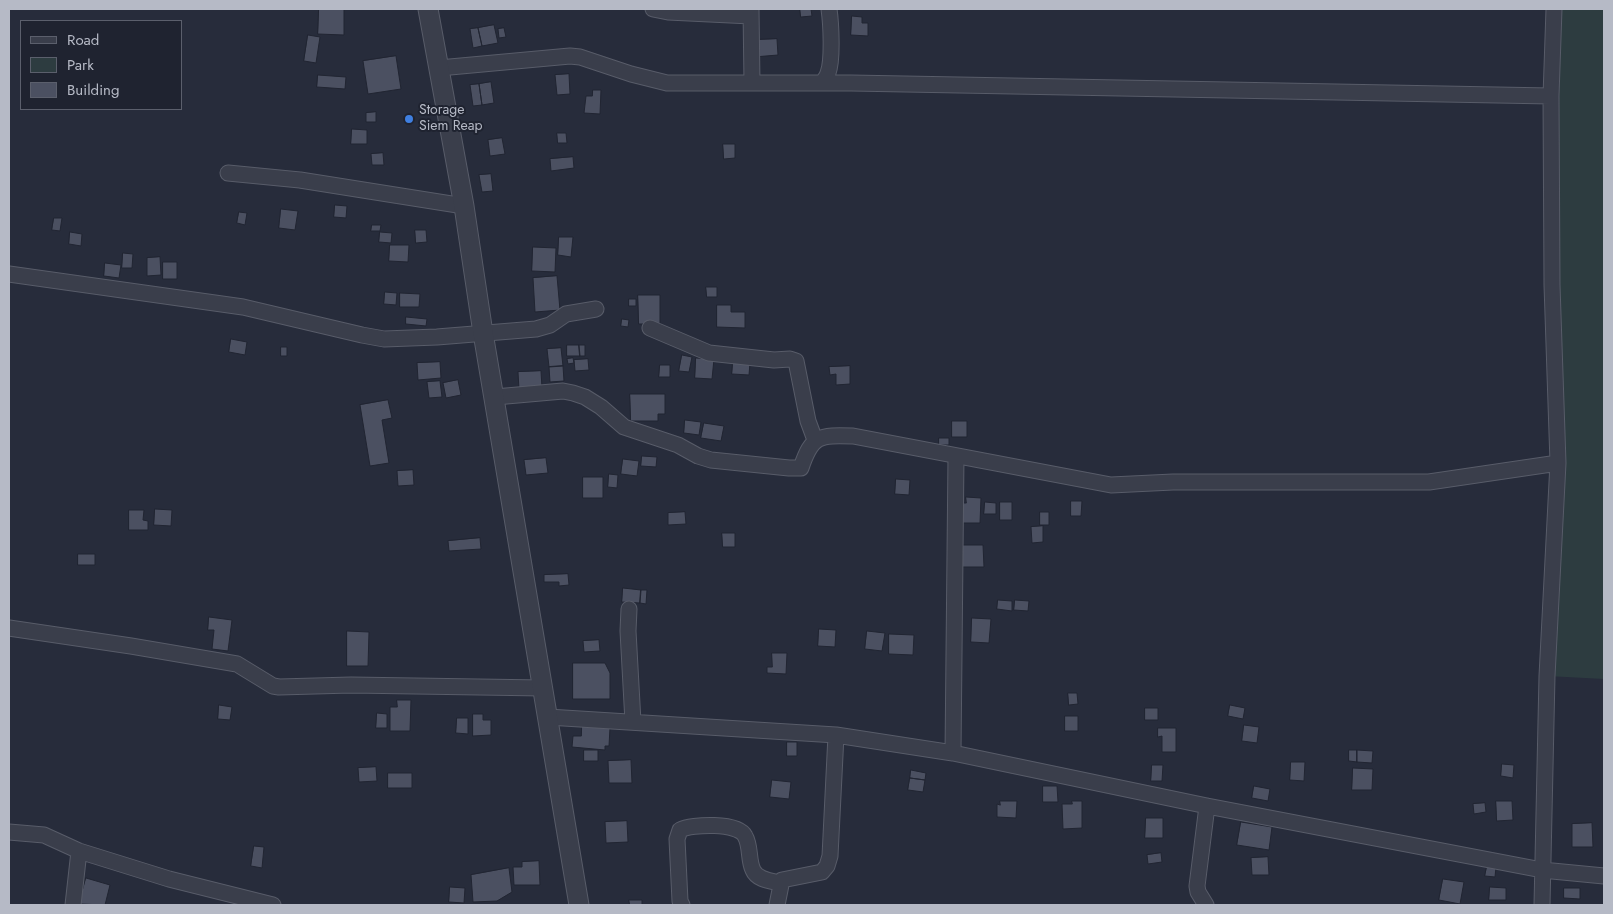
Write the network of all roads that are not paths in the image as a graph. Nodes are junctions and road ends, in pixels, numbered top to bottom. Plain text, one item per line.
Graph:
1 (428, 9) edge
2 (653, 9) edge
3 (828, 9) edge
4 (1554, 9) edge
5 (751, 12) edge
6 (439, 68) junction
7 (752, 83) junction
8 (822, 83) junction
9 (1551, 96) junction
10 (228, 173) dead end
11 (464, 206) junction
12 (9, 274) edge
13 (596, 310) dead end
14 (650, 328) dead end
15 (483, 333) junction
16 (495, 397) junction
17 (815, 440) junction
18 (956, 456) junction
19 (1558, 464) junction
20 (629, 609) dead end
21 (9, 628) edge
22 (543, 688) junction
23 (548, 716) junction
24 (633, 722) junction
25 (836, 735) junction
26 (953, 753) junction
27 (1207, 806) junction
28 (9, 832) edge
29 (79, 850) junction
30 (1542, 870) junction
31 (1604, 876) edge
32 (780, 883) junction
33 (73, 905) edge
34 (273, 905) edge
35 (579, 905) edge
36 (682, 905) edge
37 (777, 905) edge
38 (1206, 905) edge
39 (1542, 905) edge

1 - 6 street
2 - 5 street
3 - 8 street
4 - 9 street
5 - 7 street
6 - 7 street
6 - 11 street
7 - 8 street
8 - 9 street
9 - 19 street
10 - 11 street
11 - 15 street
12 - 15 street
13 - 15 street
14 - 17 street
15 - 16 street
16 - 17 street
16 - 22 street
17 - 18 street
18 - 19 street
18 - 26 street
19 - 30 street
20 - 24 street
21 - 22 street
22 - 23 street
23 - 24 street
23 - 35 street
24 - 25 street
25 - 26 street
25 - 32 street
26 - 27 street
27 - 30 street
27 - 38 street
28 - 29 street
29 - 33 street
29 - 34 street
30 - 31 street
30 - 39 street
32 - 36 street
32 - 37 street

